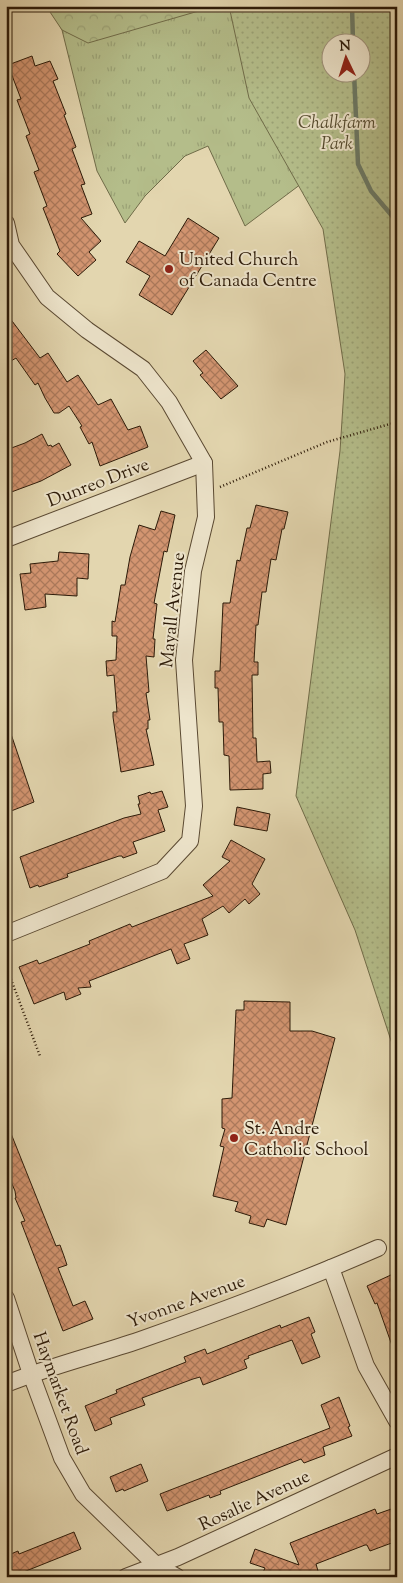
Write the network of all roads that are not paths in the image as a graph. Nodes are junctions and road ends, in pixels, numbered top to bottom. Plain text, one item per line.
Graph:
1 (6, 223) edge
2 (204, 462) junction
3 (6, 539) edge
4 (6, 934) edge
5 (378, 1248) dead end
6 (331, 1268) junction
7 (6, 1298) edge
8 (31, 1374) junction
9 (6, 1384) edge
10 (397, 1421) edge
11 (397, 1456) edge
12 (157, 1566) junction
13 (126, 1577) edge
14 (176, 1577) edge

1 - 2 street, Mayall Avenue
2 - 3 street, Dunreo Drive
2 - 4 street, Mayall Avenue
5 - 6 street, Yvonne Avenue
6 - 8 street, Yvonne Avenue
6 - 10 street
7 - 8 street, Haymarket Road
8 - 9 street, Yvonne Avenue
8 - 12 street, Haymarket Road
11 - 12 street, Rosalie Avenue
12 - 13 street, Rosalie Avenue
12 - 14 street, Haymarket Road

